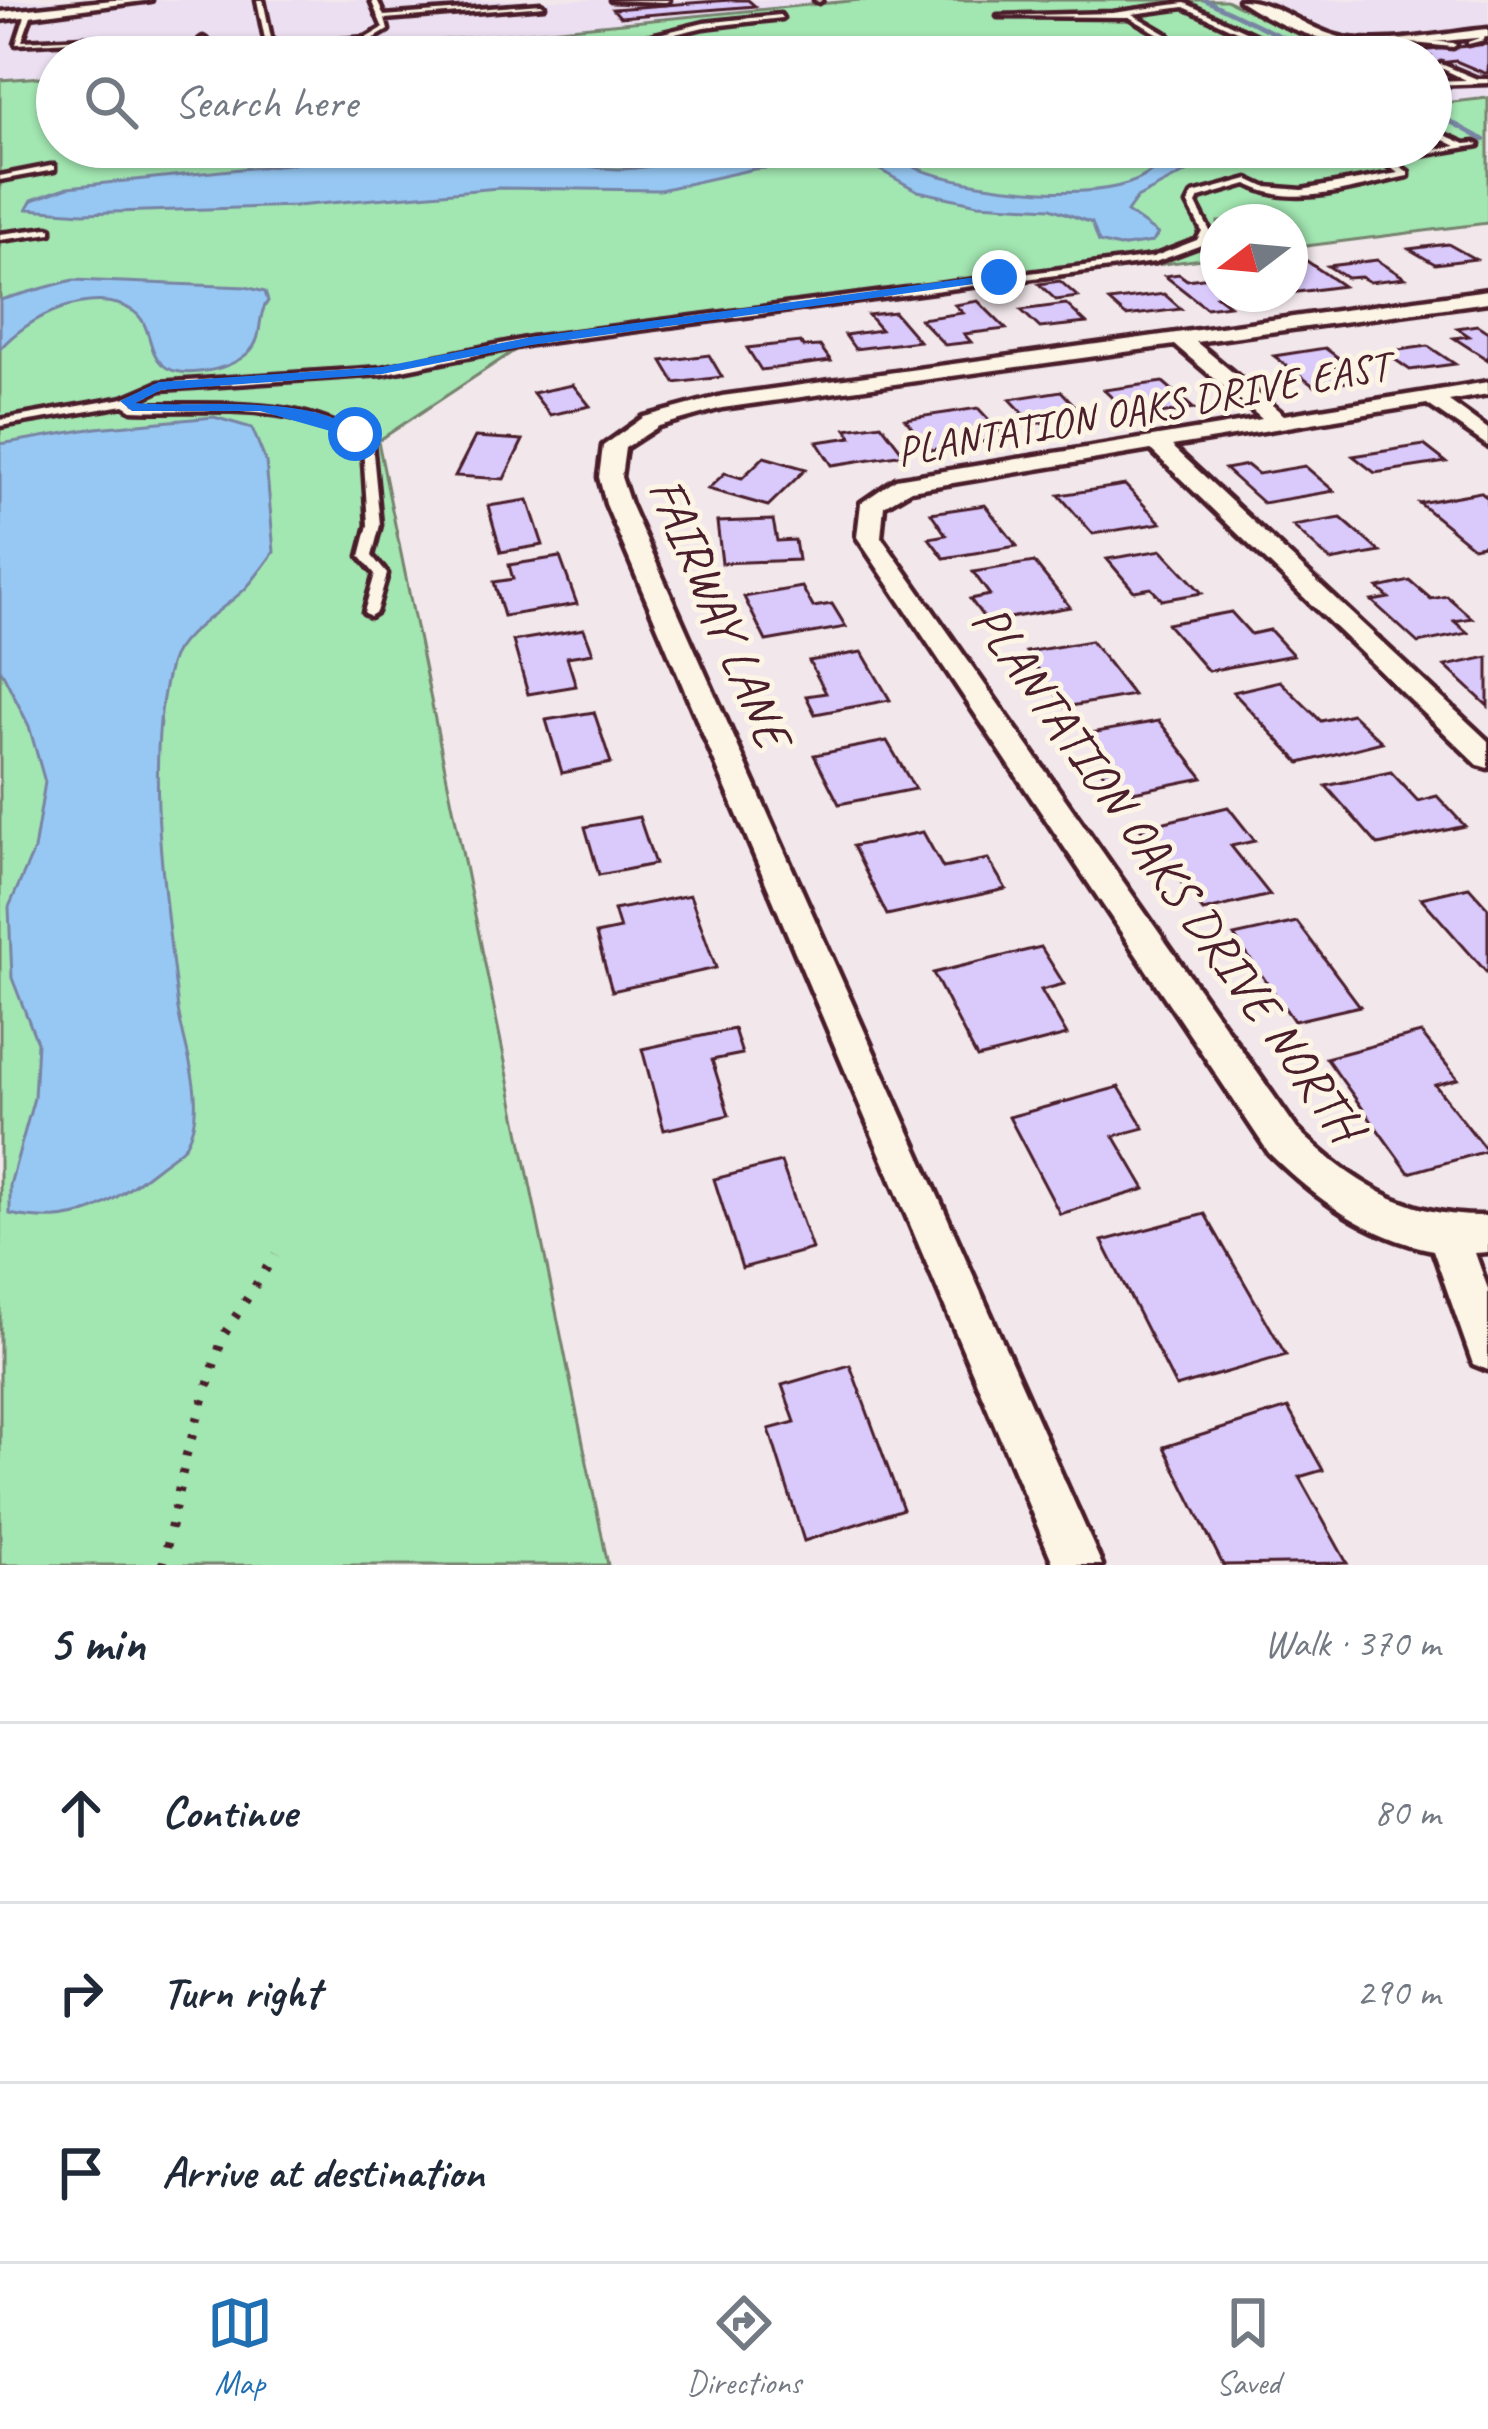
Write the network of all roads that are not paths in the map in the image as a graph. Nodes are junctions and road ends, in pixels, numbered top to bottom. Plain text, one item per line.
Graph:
1 (145, 0) edge
2 (260, 0) edge
3 (374, 0) edge
4 (614, 0) edge
5 (666, 0) edge
6 (1245, 0) edge
7 (541, 6) dead end
8 (29, 13) junction
9 (1116, 14) junction
10 (0, 16) edge
11 (1001, 16) dead end
12 (780, 17) dead end
13 (381, 18) junction
14 (267, 36) edge
15 (375, 36) edge
16 (659, 36) edge
17 (1166, 36) dead end
18 (1252, 36) edge
19 (1324, 36) edge
20 (36, 43) edge
21 (1452, 70) edge
22 (1483, 82) edge
23 (1452, 83) edge
24 (1452, 143) edge
25 (1452, 148) edge
26 (51, 168) dead end
27 (1397, 168) edge
28 (0, 178) edge
29 (48, 231) dead end
30 (0, 237) edge
31 (1488, 296) edge
32 (1180, 339) junction
33 (1488, 388) edge
34 (1430, 397) junction
35 (127, 401) junction
36 (0, 423) edge
37 (1280, 423) junction
38 (1488, 439) edge
39 (1156, 442) junction
40 (873, 503) joint
41 (370, 612) dead end
42 (1488, 758) edge
43 (1469, 1236) edge
44 (1488, 1349) edge
45 (1078, 1565) edge

1 - 8 street
2 - 14 lane
3 - 13 lane
4 - 5 lane
6 - 19 street
7 - 13 lane
8 - 10 street
8 - 20 lane
9 - 11 lane
9 - 17 lane
9 - 18 lane
12 - 16 lane
13 - 15 lane
21 - 22 lane
22 - 23 lane
24 - 25 lane
26 - 28 lane
27 - 35 lane
29 - 30 lane
31 - 32 street, FAIRWAY LANE
32 - 37 street
32 - 45 street, FAIRWAY LANE
33 - 34 street, PLANTATION OAKS DRIVE EAST
34 - 37 street, PLANTATION OAKS DRIVE EAST
34 - 38 street
35 - 36 lane
35 - 41 lane
37 - 39 street, PLANTATION OAKS DRIVE EAST
39 - 40 street, PLANTATION OAKS DRIVE EAST
39 - 42 street
40 - 43 street, PLANTATION OAKS DRIVE NORTH
43 - 44 street

